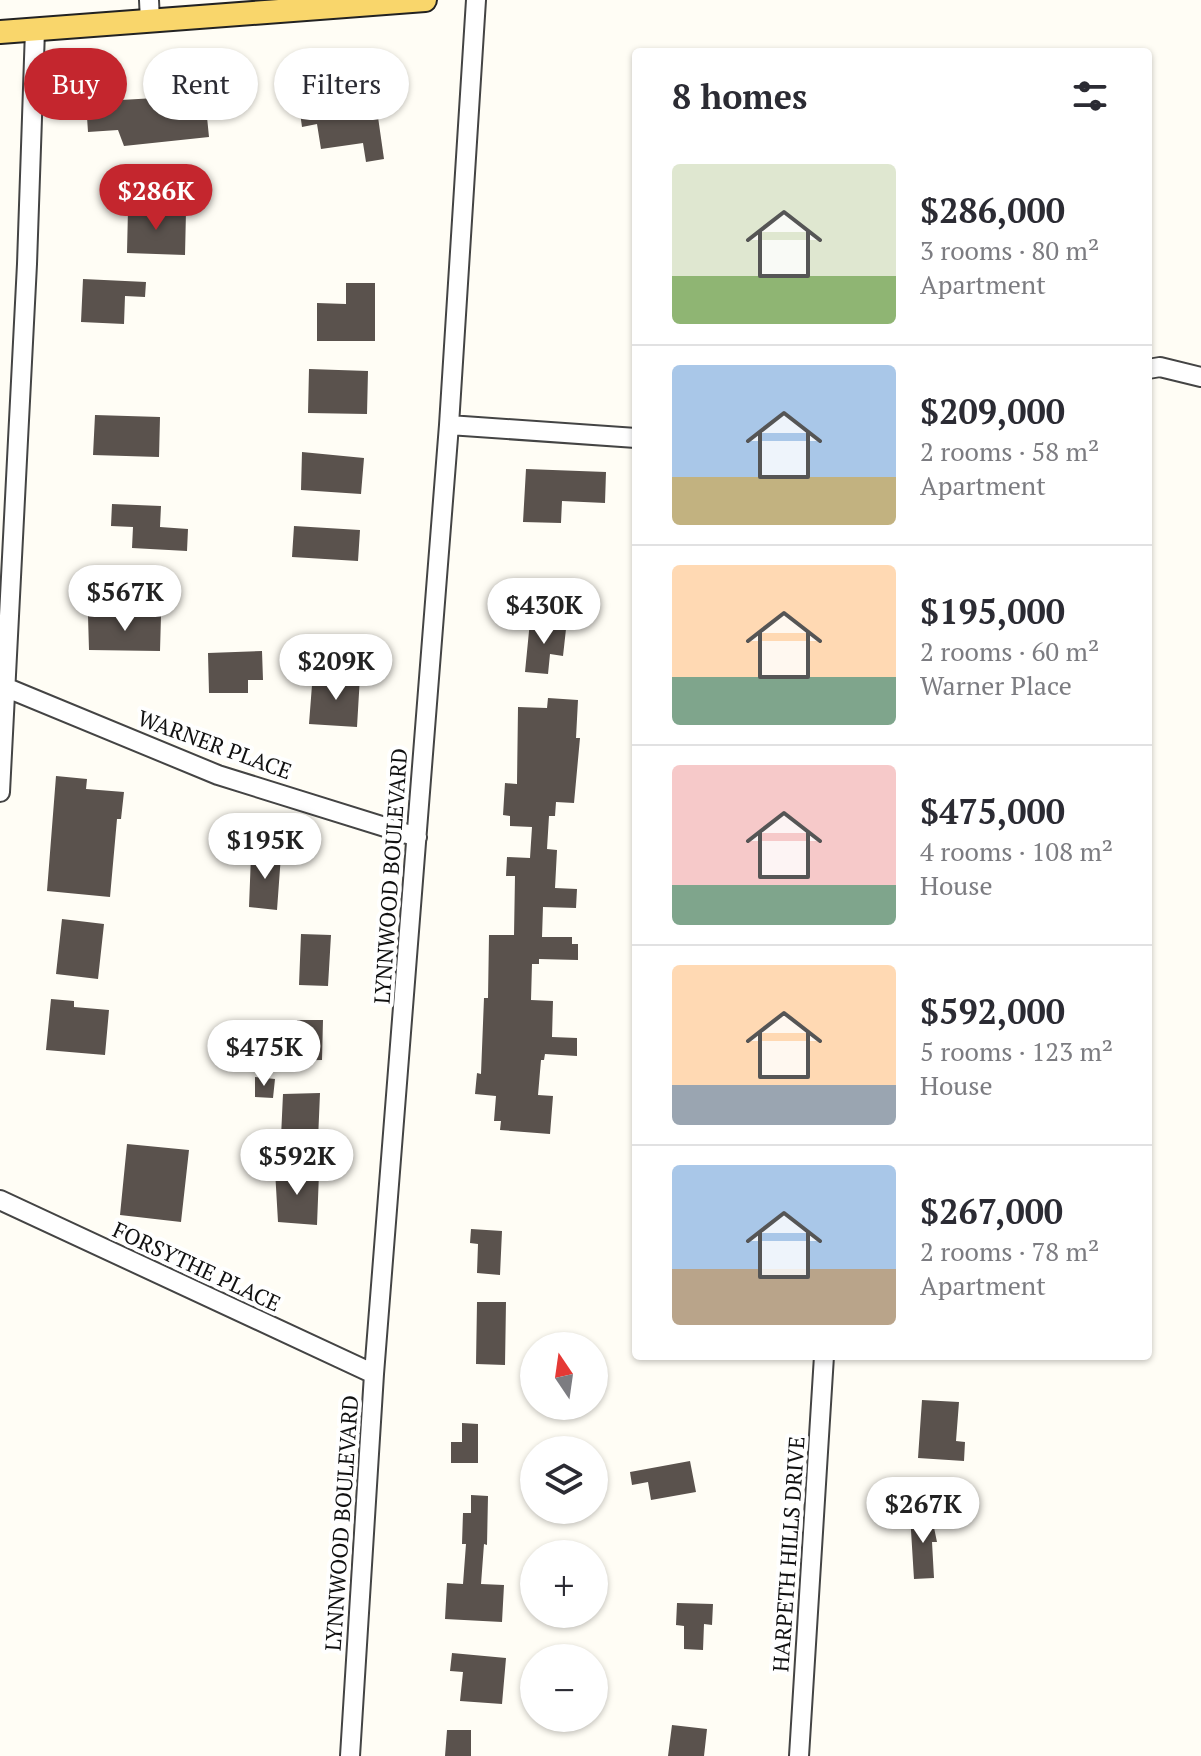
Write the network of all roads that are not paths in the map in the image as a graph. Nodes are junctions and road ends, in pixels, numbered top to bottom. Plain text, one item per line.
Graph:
1 (425, 0) edge
2 (476, 0) edge
3 (150, 10) edge
4 (35, 30) junction
5 (0, 32) edge
6 (1152, 368) edge
7 (1201, 377) edge
8 (449, 425) junction
9 (632, 438) edge
10 (3, 686) edge
11 (0, 792) edge
12 (417, 837) junction
13 (0, 1200) edge
14 (824, 1360) edge
15 (374, 1374) junction
16 (350, 1756) edge
17 (799, 1756) edge

1 - 3 main road
2 - 8 street, LYNNWOOD BOULEVARD
3 - 4 main road
4 - 5 main road
4 - 10 street
6 - 7 street
8 - 9 street
8 - 12 street, LYNNWOOD BOULEVARD
10 - 11 street
10 - 12 street, WARNER PLACE
12 - 15 street, LYNNWOOD BOULEVARD
13 - 15 street, FORSYTHE PLACE
14 - 17 street, HARPETH HILLS DRIVE
15 - 16 street, LYNNWOOD BOULEVARD

